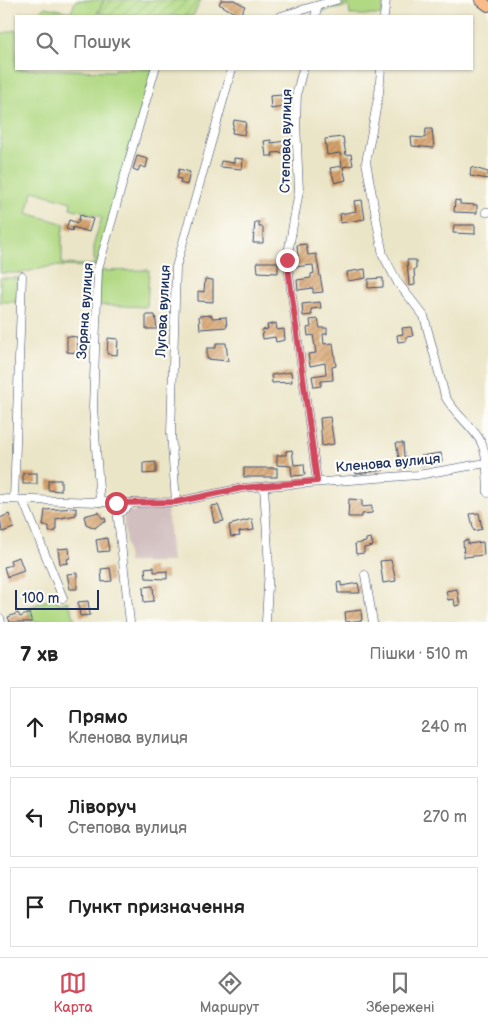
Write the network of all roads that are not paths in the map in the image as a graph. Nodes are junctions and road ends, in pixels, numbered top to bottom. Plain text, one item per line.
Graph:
1 (336, 0) edge
2 (386, 0) edge
3 (480, 0) edge
4 (318, 6) junction
5 (488, 6) edge
6 (285, 15) edge
7 (315, 15) edge
8 (384, 15) edge
9 (155, 70) edge
10 (232, 70) edge
11 (303, 70) edge
12 (381, 70) edge
13 (22, 276) dead end
14 (486, 463) junction
15 (317, 481) junction
16 (264, 487) junction
17 (488, 493) edge
18 (0, 499) edge
19 (14, 499) junction
20 (23, 500) junction
21 (100, 502) junction
22 (176, 502) junction
23 (116, 503) junction
24 (132, 503) junction
25 (118, 514) junction
26 (365, 575) dead end
27 (63, 598) dead end
28 (0, 618) edge
29 (1, 622) edge
30 (130, 622) edge
31 (266, 622) edge
32 (373, 622) edge

1 - 4 street
2 - 8 street
3 - 5 main road
4 - 6 street
4 - 7 street
9 - 21 street, Зоряна вулиця
10 - 22 street, Лугова вулиця
11 - 15 street, Степова вулиця
12 - 14 street
13 - 19 street
14 - 15 street, Кленова вулиця
14 - 17 street
15 - 16 street, Кленова вулиця
16 - 22 street, Кленова вулиця
16 - 31 street
18 - 19 street, Кленова вулиця
19 - 20 street, Кленова вулиця
20 - 21 street, Кленова вулиця
20 - 27 street
21 - 23 street, Кленова вулиця
22 - 24 street, Кленова вулиця
23 - 24 street, Кленова вулиця
23 - 25 street
24 - 25 street
25 - 30 street
26 - 32 street
28 - 29 street

